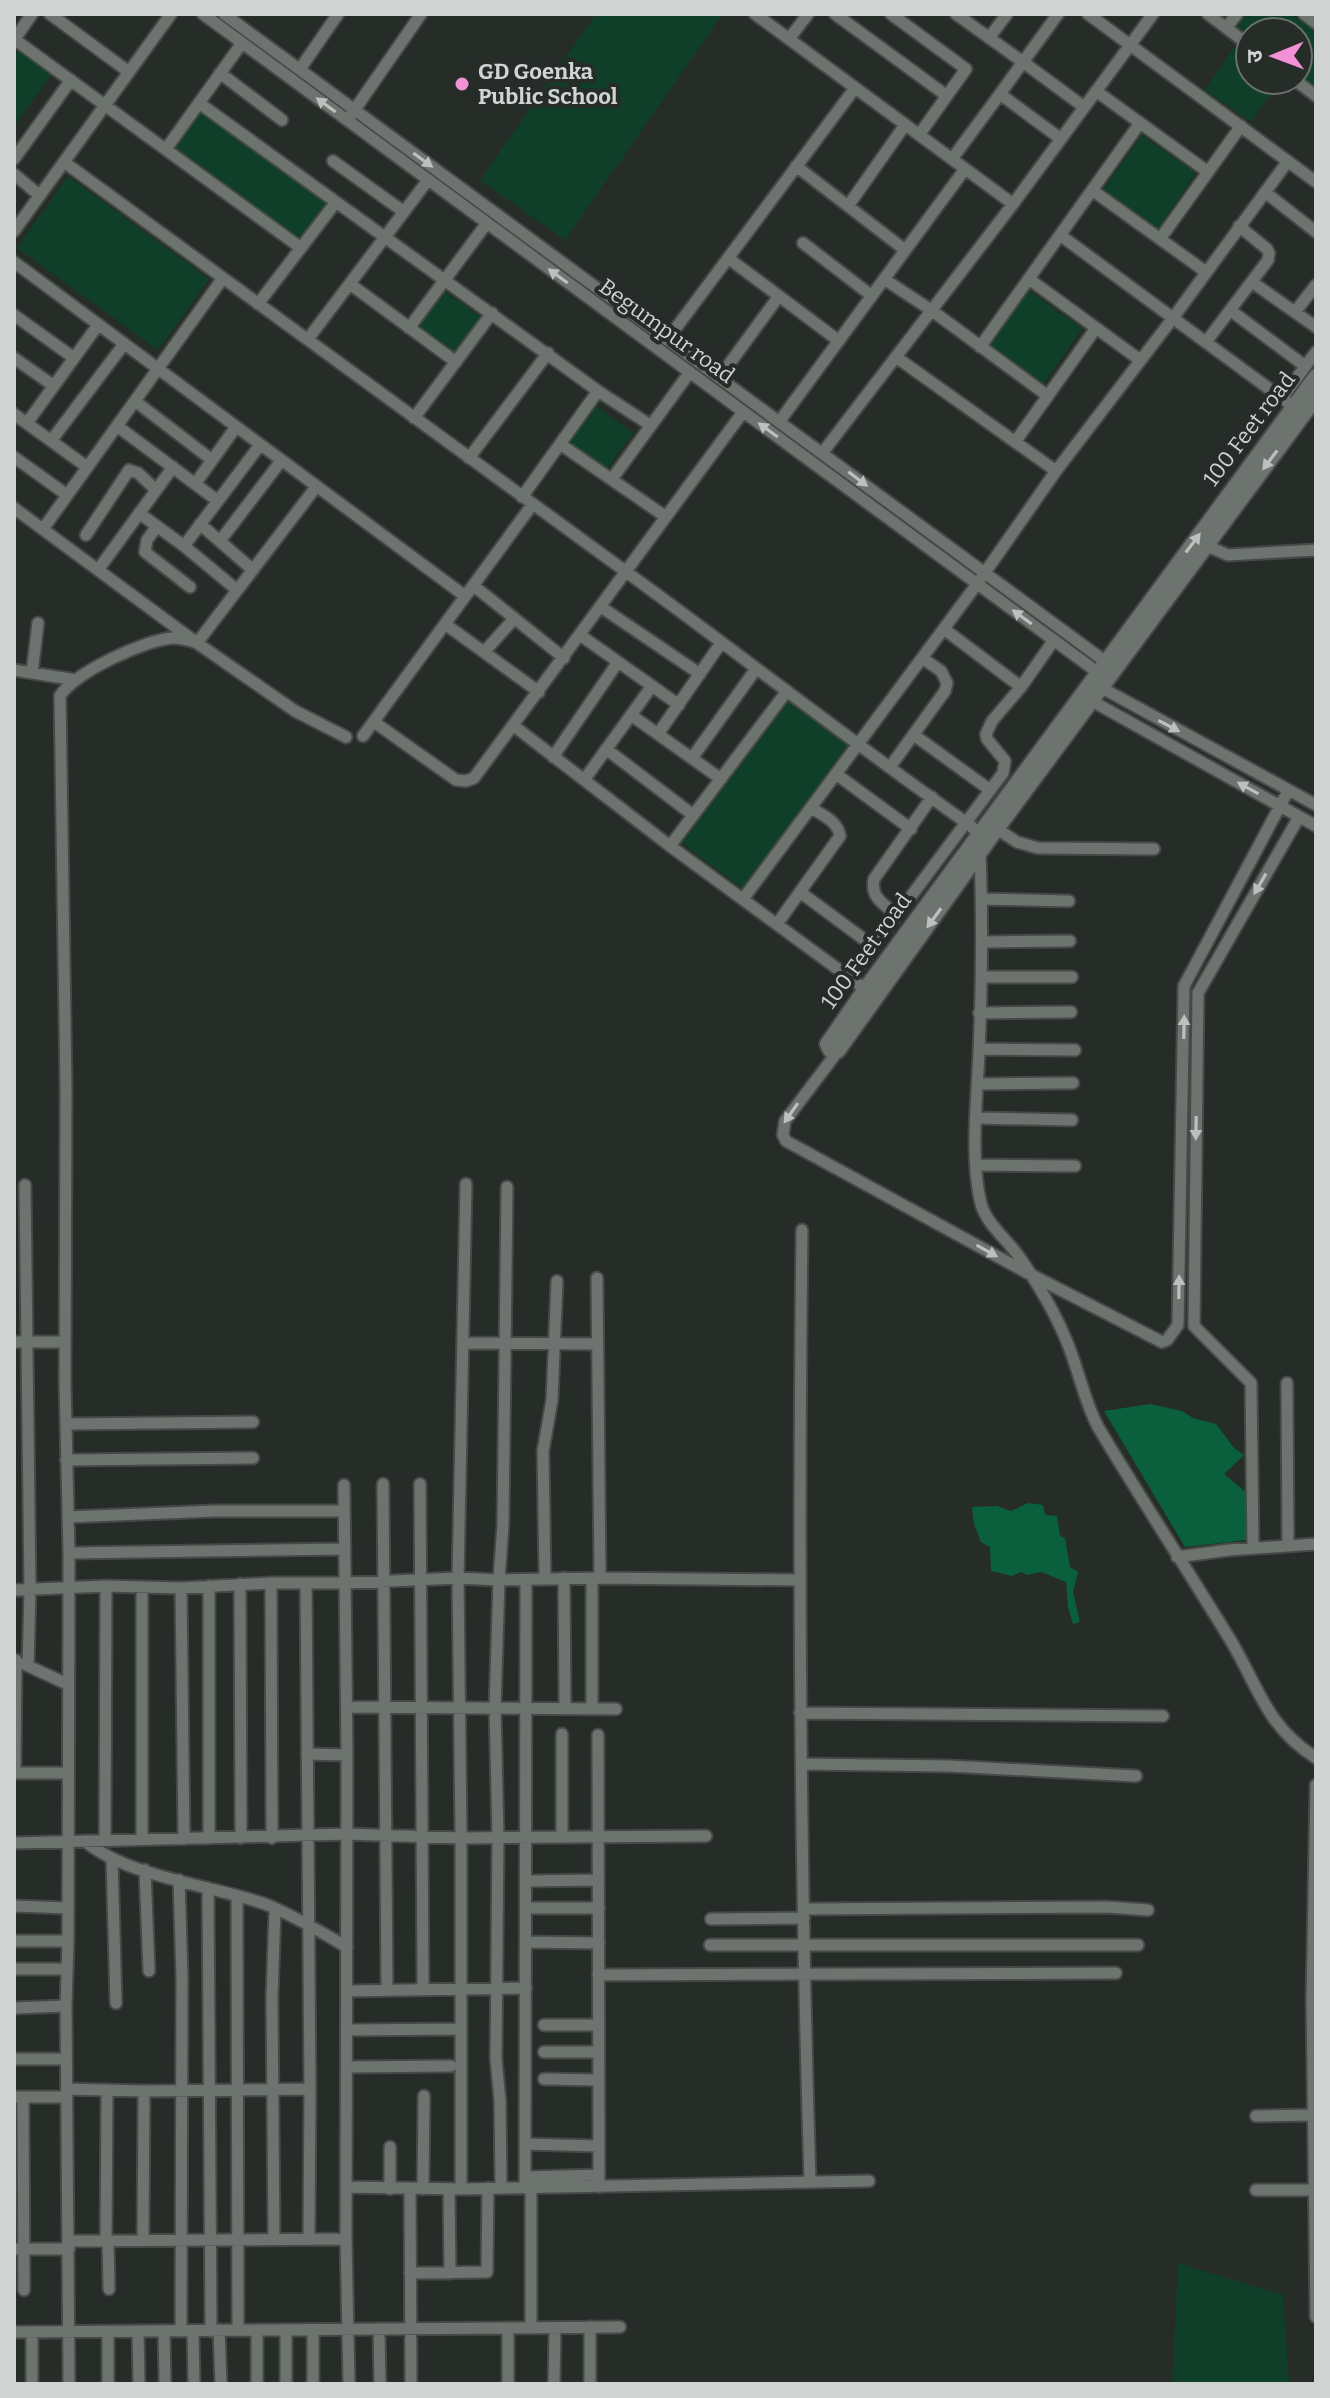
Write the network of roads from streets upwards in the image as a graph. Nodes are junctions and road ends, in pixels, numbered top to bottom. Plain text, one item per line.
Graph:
1 (32, 14) edge
2 (50, 14) edge
3 (171, 14) edge
4 (203, 14) edge
5 (224, 14) edge
6 (338, 14) edge
7 (421, 14) edge
8 (808, 14) edge
9 (835, 14) edge
10 (891, 14) edge
11 (956, 14) edge
12 (1007, 14) edge
13 (1058, 14) edge
14 (1088, 14) edge
15 (1153, 14) edge
16 (1208, 14) edge
17 (1237, 14) edge
18 (1304, 14) edge
19 (757, 15) edge
20 (1316, 23) edge
21 (1226, 28) junction
22 (1234, 34) edge
23 (989, 38) junction
24 (789, 39) junction
25 (14, 40) edge
26 (242, 43) junction
27 (1130, 45) junction
28 (1023, 62) junction
29 (300, 69) junction
30 (129, 72) junction
31 (220, 73) junction
32 (71, 80) junction
33 (855, 88) junction
34 (1096, 91) junction
35 (1000, 94) junction
36 (947, 96) junction
37 (199, 103) junction
38 (105, 104) junction
39 (1084, 107) junction
40 (351, 115) junction
41 (282, 120) dead end
42 (1140, 123) junction
43 (905, 125) junction
44 (1241, 126) junction
45 (919, 135) junction
46 (1061, 139) junction
47 (166, 149) junction
48 (14, 159) edge
49 (952, 159) junction
50 (333, 161) dead end
51 (1288, 161) junction
52 (64, 162) junction
53 (796, 166) junction
54 (965, 169) junction
55 (1208, 172) junction
56 (14, 174) edge
57 (428, 180) junction
58 (1316, 182) edge
59 (1092, 190) junction
60 (1265, 192) junction
61 (39, 195) junction
62 (336, 202) junction
63 (1013, 204) junction
64 (848, 206) junction
65 (404, 212) junction
66 (16, 223) edge
67 (487, 223) junction
68 (1239, 226) junction
69 (1316, 232) edge
70 (1060, 235) junction
71 (384, 237) junction
72 (1160, 239) junction
73 (803, 243) dead end
74 (301, 248) junction
75 (905, 250) junction
76 (728, 258) junction
77 (14, 262) edge
78 (1206, 272) junction
79 (223, 278) junction
80 (445, 278) junction
81 (884, 279) junction
82 (1029, 279) junction
83 (1252, 282) junction
84 (350, 284) junction
85 (1316, 285) edge
86 (779, 296) junction
87 (872, 296) junction
88 (258, 304) junction
89 (931, 310) junction
90 (1230, 310) junction
91 (1295, 312) junction
92 (492, 313) junction
93 (14, 315) edge
94 (1173, 318) junction
95 (98, 325) junction
96 (1316, 327) edge
97 (409, 328) junction
98 (1096, 328) junction
99 (308, 339) junction
100 (667, 340) junction
101 (839, 341) junction
102 (1206, 342) junction
103 (124, 344) junction
104 (980, 347) junction
105 (1316, 352) edge
106 (548, 353) junction
107 (896, 357) junction
108 (74, 358) junction
109 (15, 360) edge
110 (1140, 360) junction
111 (456, 362) junction
112 (158, 369) junction
113 (1311, 371) edge
114 (690, 372) junction
115 (719, 378) junction
116 (54, 386) junction
117 (598, 391) junction
118 (1048, 396) junction
119 (1316, 398) edge
120 (135, 401) junction
121 (1288, 402) junction
122 (743, 412) junction
123 (14, 414) edge
124 (414, 418) junction
125 (779, 422) junction
126 (27, 423) junction
127 (650, 425) junction
128 (117, 426) junction
129 (236, 427) junction
130 (804, 439) junction
131 (51, 441) junction
132 (1015, 442) junction
133 (560, 444) junction
134 (260, 445) junction
135 (795, 450) junction
136 (823, 452) junction
137 (14, 457) edge
138 (469, 458) junction
139 (212, 460) junction
140 (281, 461) junction
141 (87, 467) junction
142 (173, 467) junction
143 (1056, 471) junction
144 (612, 479) junction
145 (195, 484) junction
146 (316, 487) junction
147 (156, 490) junction
148 (67, 495) junction
149 (218, 501) junction
150 (527, 501) junction
151 (14, 508) edge
152 (139, 513) junction
153 (666, 517) junction
154 (200, 524) junction
155 (157, 526) junction
156 (43, 529) junction
157 (86, 535) dead end
158 (220, 541) junction
159 (184, 546) junction
160 (1207, 546) junction
161 (1316, 550) edge
162 (98, 570) junction
163 (253, 570) junction
164 (626, 572) junction
165 (985, 573) junction
166 (977, 584) junction
167 (474, 586) junction
168 (190, 587) dead end
169 (237, 590) junction
170 (465, 596) junction
171 (601, 607) junction
172 (514, 619) junction
173 (38, 623) dead end
174 (445, 624) junction
175 (944, 629) junction
176 (580, 635) junction
177 (1054, 640) junction
178 (197, 643) junction
179 (721, 643) junction
180 (484, 652) junction
181 (564, 658) junction
182 (922, 658) junction
183 (618, 662) junction
184 (756, 669) junction
185 (14, 670) edge
186 (32, 673) junction
187 (700, 674) junction
188 (1105, 674) junction
189 (76, 680) junction
190 (652, 686) junction
191 (1021, 687) junction
192 (787, 691) junction
193 (539, 692) junction
194 (1092, 701) junction
195 (679, 705) junction
196 (631, 715) junction
197 (374, 722) junction
198 (514, 726) junction
199 (658, 734) junction
200 (914, 735) junction
201 (363, 736) dead end
202 (346, 737) dead end
203 (859, 744) junction
204 (606, 749) junction
205 (553, 757) junction
206 (692, 758) junction
207 (890, 767) junction
208 (836, 774) junction
209 (721, 779) junction
210 (584, 780) junction
211 (990, 790) junction
212 (1288, 791) junction
213 (932, 797) junction
214 (1316, 805) edge
215 (1280, 806) junction
216 (811, 808) junction
217 (693, 815) junction
218 (1299, 817) junction
219 (966, 822) junction
220 (1316, 826) edge
221 (911, 829) junction
222 (997, 829) junction
223 (979, 835) junction
224 (670, 846) junction
225 (1154, 849) dead end
226 (980, 853) junction
227 (800, 892) junction
228 (743, 899) junction
229 (982, 899) junction
230 (1069, 901) dead end
231 (897, 915) junction
232 (777, 924) junction
233 (1070, 941) dead end
234 (982, 942) junction
235 (873, 946) junction
236 (982, 977) junction
237 (1072, 977) dead end
238 (850, 978) junction
239 (865, 989) junction
240 (1071, 1012) dead end
241 (979, 1013) junction
242 (979, 1049) junction
243 (1075, 1050) dead end
244 (838, 1051) junction
245 (1073, 1083) dead end
246 (978, 1084) junction
247 (976, 1118) junction
248 (1072, 1120) dead end
249 (977, 1165) junction
250 (1075, 1166) dead end
251 (466, 1184) dead end
252 (25, 1185) dead end
253 (507, 1187) dead end
254 (802, 1230) dead end
255 (1030, 1274) junction
256 (597, 1278) dead end
257 (557, 1281) dead end
258 (14, 1342) edge
259 (27, 1342) junction
260 (65, 1342) junction
261 (463, 1343) junction
262 (506, 1344) junction
263 (556, 1344) junction
264 (598, 1344) junction
265 (1287, 1383) dead end
266 (253, 1422) dead end
267 (66, 1424) junction
268 (253, 1458) dead end
269 (66, 1460) junction
270 (383, 1484) dead end
271 (420, 1484) dead end
272 (344, 1485) dead end
273 (344, 1511) junction
274 (68, 1517) junction
275 (1316, 1544) edge
276 (1288, 1546) junction
277 (1253, 1548) junction
278 (345, 1549) junction
279 (69, 1553) junction
280 (1177, 1557) junction
281 (458, 1578) junction
282 (564, 1578) junction
283 (596, 1578) junction
284 (420, 1579) junction
285 (545, 1579) junction
286 (499, 1580) junction
287 (526, 1580) junction
288 (800, 1580) junction
289 (385, 1581) junction
290 (271, 1583) junction
291 (306, 1583) junction
292 (346, 1583) junction
293 (240, 1584) junction
294 (106, 1586) junction
295 (209, 1586) junction
296 (142, 1587) junction
297 (68, 1588) junction
298 (181, 1588) junction
299 (14, 1590) edge
300 (30, 1590) junction
301 (15, 1659) edge
302 (28, 1666) junction
303 (67, 1684) junction
304 (347, 1707) junction
305 (386, 1707) junction
306 (421, 1707) junction
307 (459, 1707) junction
308 (495, 1707) junction
309 (525, 1709) junction
310 (565, 1709) junction
311 (592, 1709) junction
312 (616, 1709) dead end
313 (800, 1713) junction
314 (1163, 1716) dead end
315 (15, 1723) edge
316 (562, 1734) dead end
317 (598, 1735) dead end
318 (307, 1754) junction
319 (347, 1755) junction
320 (1316, 1758) edge
321 (802, 1764) junction
322 (14, 1773) edge
323 (68, 1773) junction
324 (1136, 1776) dead end
325 (1316, 1785) edge
326 (347, 1834) junction
327 (308, 1836) junction
328 (387, 1836) junction
329 (423, 1836) junction
330 (598, 1836) junction
331 (706, 1836) dead end
332 (498, 1837) junction
333 (526, 1837) junction
334 (562, 1837) junction
335 (209, 1838) junction
336 (241, 1838) junction
337 (272, 1838) junction
338 (461, 1838) junction
339 (142, 1839) junction
340 (184, 1839) junction
341 (68, 1840) junction
342 (105, 1840) junction
343 (85, 1841) junction
344 (14, 1843) edge
345 (112, 1859) junction
346 (145, 1870) junction
347 (179, 1880) junction
348 (598, 1880) junction
349 (526, 1881) junction
350 (208, 1888) junction
351 (237, 1896) junction
352 (14, 1906) edge
353 (68, 1908) junction
354 (526, 1908) junction
355 (599, 1908) junction
356 (275, 1909) junction
357 (1148, 1910) dead end
358 (804, 1914) junction
359 (711, 1919) dead end
360 (309, 1927) junction
361 (14, 1941) edge
362 (68, 1941) junction
363 (526, 1942) junction
364 (599, 1943) junction
365 (710, 1945) dead end
366 (1138, 1945) dead end
367 (803, 1946) junction
368 (347, 1947) junction
369 (14, 1969) edge
370 (67, 1969) junction
371 (149, 1971) dead end
372 (1116, 1973) dead end
373 (804, 1974) junction
374 (598, 1975) junction
375 (526, 1988) junction
376 (423, 1989) junction
377 (461, 1989) junction
378 (497, 1989) junction
379 (387, 1990) junction
380 (348, 1991) junction
381 (116, 2003) dead end
382 (66, 2006) junction
383 (14, 2008) edge
384 (544, 2025) dead end
385 (598, 2025) junction
386 (461, 2029) junction
387 (348, 2030) junction
388 (544, 2052) dead end
389 (598, 2052) junction
390 (14, 2059) edge
391 (66, 2059) junction
392 (1314, 2059) edge
393 (451, 2066) dead end
394 (347, 2067) junction
395 (544, 2079) dead end
396 (598, 2080) junction
397 (1315, 2087) edge
398 (310, 2089) junction
399 (107, 2090) junction
400 (209, 2090) junction
401 (237, 2090) junction
402 (271, 2090) junction
403 (144, 2091) junction
404 (180, 2091) junction
405 (67, 2093) junction
406 (424, 2096) dead end
407 (19, 2097) edge
408 (1256, 2116) dead end
409 (1314, 2118) edge
410 (525, 2144) junction
411 (1315, 2144) edge
412 (599, 2146) junction
413 (390, 2147) dead end
414 (1315, 2174) edge
415 (599, 2181) junction
416 (810, 2181) junction
417 (869, 2181) dead end
418 (527, 2184) junction
419 (347, 2187) junction
420 (488, 2188) junction
421 (501, 2188) junction
422 (390, 2189) junction
423 (410, 2189) junction
424 (423, 2189) junction
425 (455, 2189) junction
426 (1256, 2190) dead end
427 (1314, 2190) edge
428 (1315, 2205) edge
429 (274, 2239) junction
430 (309, 2239) junction
431 (346, 2239) junction
432 (107, 2240) junction
433 (143, 2240) junction
434 (181, 2240) junction
435 (210, 2240) junction
436 (238, 2240) junction
437 (1315, 2241) edge
438 (69, 2245) junction
439 (19, 2249) edge
440 (1315, 2268) edge
441 (410, 2273) junction
442 (450, 2273) junction
443 (109, 2289) dead end
444 (24, 2290) dead end
445 (1316, 2309) edge
446 (1316, 2317) edge
447 (590, 2327) junction
448 (620, 2327) dead end
449 (508, 2328) junction
450 (531, 2328) junction
451 (555, 2328) junction
452 (347, 2329) junction
453 (379, 2329) junction
454 (410, 2329) junction
455 (215, 2330) junction
456 (238, 2330) junction
457 (257, 2330) junction
458 (286, 2330) junction
459 (313, 2330) junction
460 (138, 2331) junction
461 (164, 2331) junction
462 (187, 2331) junction
463 (14, 2332) edge
464 (32, 2332) junction
465 (69, 2332) junction
466 (108, 2332) junction
467 (508, 2383) edge
468 (32, 2384) edge
469 (69, 2384) edge
470 (108, 2384) edge
471 (139, 2384) edge
472 (165, 2384) edge
473 (194, 2384) edge
474 (221, 2384) edge
475 (257, 2384) edge
476 (286, 2384) edge
477 (313, 2384) edge
478 (349, 2384) edge
479 (380, 2384) edge
480 (411, 2384) edge
481 (554, 2384) edge
482 (590, 2384) edge

1 - 25 street
2 - 30 street
3 - 30 street
4 - 26 street, Begumpur road
5 - 29 street, Begumpur road
6 - 29 street
7 - 40 street
8 - 24 street
9 - 36 street
10 - 36 street
11 - 23 street
12 - 23 street
13 - 28 street
14 - 27 street
15 - 27 street
16 - 21 street
17 - 21 street
18 - 20 street
19 - 24 street
21 - 22 street
23 - 28 street
24 - 33 street
25 - 32 street
26 - 31 street
40 -> 26 street, Begumpur road
27 - 34 street
27 - 44 street
28 - 35 street
28 - 39 street
29 - 40 street, Begumpur road
30 - 38 street
31 - 37 street
31 - 41 street
32 - 38 street
32 - 48 street
33 - 43 street
33 - 53 street
34 - 39 street
34 - 42 street
35 - 46 street
35 - 49 street
36 - 45 street
37 - 47 street
37 - 62 street
38 - 47 street
38 - 52 street
39 - 46 street
40 - 57 street, Begumpur road
40 -> 100 street, Begumpur road
42 - 55 street
42 - 59 street
43 - 45 street
43 - 64 street
44 - 51 street
44 - 55 street
45 - 49 street
46 - 63 street
47 - 74 street
49 - 54 street
50 - 65 street
51 - 58 street
51 - 60 street
52 - 61 street
52 - 79 street
53 - 64 street
53 - 76 street
54 - 63 street
54 - 75 street
55 - 72 street
56 - 61 street
57 - 65 street
57 - 67 street, Begumpur road
59 - 70 street
59 - 72 street
60 - 68 street
60 - 69 street
61 - 66 street
62 - 71 street
62 - 74 street
63 - 89 street
64 - 75 street
65 - 71 street
67 - 80 street
114 -> 67 street, Begumpur road
68 - 78 street
68 - 83 street
70 - 82 street
70 - 94 street
71 - 80 street
71 - 84 street
72 - 78 street
73 - 87 street
74 - 88 street
75 - 81 street
76 - 86 street
76 - 100 street
77 - 95 street
78 - 94 street
79 - 88 street
79 - 112 street
80 - 92 street
80 - 97 street
81 - 87 street
81 - 89 street
82 - 98 street
82 - 104 street
83 - 90 street
83 - 91 street
84 - 97 street
84 - 99 street
85 - 91 street
86 - 101 street
86 - 115 street
87 - 101 street
88 - 99 street
89 - 104 street
89 - 107 street
90 - 102 street
90 - 113 street
91 - 96 street
92 - 106 street
92 - 111 street
93 - 108 street
94 - 102 street
94 - 110 street
95 - 103 street
95 - 108 street
97 - 111 street
98 - 110 street
98 - 118 street
99 - 124 street
100 - 115 street, Begumpur road
101 - 125 street
102 - 121 street
103 - 112 street
103 - 131 street
104 - 118 street
105 - 113 street
106 - 117 street
106 - 138 street
107 - 132 street
107 - 136 street
108 - 116 street
109 - 116 street
110 - 143 street
111 - 124 street
112 - 120 street
112 - 129 street
113 - 121 street, 100 Feet road
114 - 122 street, Begumpur road
114 - 127 street
115 - 125 street, Begumpur road
116 - 126 street
117 - 127 street
117 - 133 street
118 - 132 street
119 -> 160 street, 100 Feet road
120 - 128 street
120 - 139 street
188 -> 121 street, 100 Feet road
135 -> 122 street, Begumpur road
122 - 153 street
123 - 126 street
124 - 138 street
125 - 130 street, Begumpur road
126 - 131 street
127 - 144 street
128 - 141 street
128 - 142 street
129 - 134 street
129 - 139 street
130 - 135 street
130 - 136 street, Begumpur road
131 - 141 street
132 - 143 street
133 - 144 street
133 - 150 street
134 - 140 street
134 - 149 street
135 - 166 street, Begumpur road
136 -> 165 street, Begumpur road
137 - 148 street
138 - 150 street
139 - 145 street
140 - 146 street
140 - 158 street
141 - 148 street
142 - 145 street
142 - 147 street
143 - 165 street
144 - 153 street
145 - 149 street
146 - 163 street
146 - 170 street
147 - 152 street
147 - 157 street
148 - 156 street
149 - 154 street
150 - 164 street
150 - 167 street
151 - 156 street
152 - 155 street
152 - 162 street
153 - 164 street
154 - 158 street
154 - 159 street
155 - 159 street
155 - 168 street
156 - 162 street
158 - 163 street
159 - 169 street
160 - 161 street
160 - 188 street, 100 Feet road
162 - 178 street
163 - 169 street
164 - 171 street
164 - 179 street
165 - 166 street
165 - 188 street, Begumpur road
166 - 175 street
177 -> 166 street, Begumpur road
167 - 170 street
167 - 172 street
169 - 178 street
170 - 174 street
171 - 176 street
171 - 187 street
172 - 180 street
172 - 181 street
173 - 186 street
174 - 180 street
174 - 197 street
175 - 182 street
175 - 191 street
176 - 181 street
176 - 183 street
177 - 188 street, Begumpur road
177 - 191 street
178 - 189 street
178 - 202 street
179 - 184 street
179 - 187 street
180 - 193 street
181 - 193 street
182 - 200 street
182 - 203 street
183 - 190 street
183 - 205 street
184 - 192 street
184 - 206 street
185 - 186 street
186 - 189 street
187 - 195 street
188 - 194 street, 100 Feet road
188 -> 212 street
188 - 223 street, 100 Feet road
189 - 260 street
190 - 195 street
190 - 196 street
191 - 211 street
192 - 203 street
192 - 209 street
193 - 198 street
215 -> 194 street
194 - 222 street, 100 Feet road
195 - 199 street
196 - 199 street
196 - 204 street
197 - 198 street
197 - 201 street
198 - 205 street
199 - 206 street
200 - 207 street
200 - 211 street
203 - 207 street
203 - 208 street
204 - 210 street
204 - 217 street
205 - 210 street
206 - 209 street
207 - 213 street
208 - 216 street
208 - 221 street
209 - 217 street
210 - 224 street
211 - 219 street
212 - 214 street
212 - 215 street
213 - 219 street
213 - 221 street
215 - 218 street
255 -> 215 street
216 - 227 street
216 - 228 street
217 - 224 street
218 - 220 street
218 -> 277 street
219 - 223 street
219 - 231 street
221 - 231 street
222 - 225 street
222 - 226 street, 100 Feet road
223 - 226 street
223 - 239 street, 100 Feet road
224 - 228 street
226 - 229 street
226 -> 244 street, 100 Feet road
227 - 232 street
227 - 235 street
228 - 232 street
229 - 230 street
229 - 234 street
231 - 235 street
232 - 238 street
233 - 234 street
234 - 236 street
235 - 238 street
236 - 237 street
236 - 241 street
238 - 239 street
239 - 244 street, 100 Feet road
240 - 241 street
241 - 242 street
242 - 243 street
242 - 246 street
244 -> 255 street
245 - 246 street
246 - 247 street
247 - 248 street
247 - 249 street
249 - 250 street
249 - 255 street
251 - 261 street
252 - 259 street
253 - 262 street
254 - 288 street
255 - 280 street
256 - 264 street
257 - 263 street
258 - 259 street
259 - 260 street
259 - 300 street
260 - 267 street
261 - 262 street
261 - 281 street
262 - 263 street
262 - 286 street
263 - 264 street
263 - 285 street
264 - 283 street
265 - 276 street
266 - 267 street
267 - 269 street
268 - 269 street
269 - 274 street
270 - 289 street
271 - 284 street
272 - 273 street
273 - 274 street
273 - 278 street
274 - 279 street
275 - 276 street
276 - 277 street
277 - 280 street
278 - 279 street
278 - 292 street
279 - 297 street
280 - 320 street
281 - 284 street
281 - 286 street
281 - 307 street
282 - 283 street
282 - 285 street
282 - 310 street
283 - 288 street
283 - 311 street
284 - 289 street
284 - 306 street
285 - 287 street
286 - 287 street
286 - 308 street
287 - 309 street
288 - 313 street
289 - 292 street
289 - 305 street
290 - 291 street
290 - 293 street
290 - 337 street
291 - 292 street
291 - 318 street
292 - 304 street
293 - 295 street
293 - 336 street
294 - 296 street
294 - 297 street
294 - 342 street
295 - 298 street
295 - 335 street
296 - 298 street
296 - 339 street
297 - 300 street
297 - 303 street
298 - 340 street
299 - 300 street
300 - 302 street
301 - 302 street
301 - 315 street
302 - 303 street
303 - 323 street
304 - 305 street
304 - 319 street
305 - 306 street
305 - 328 street
306 - 307 street
306 - 329 street
307 - 308 street
307 - 338 street
308 - 309 street
308 - 332 street
309 - 310 street
309 - 333 street
310 - 311 street
311 - 312 street
313 - 314 street
313 - 321 street
315 - 322 street
316 - 334 street
317 - 330 street
318 - 319 street
318 - 327 street
319 - 326 street
321 - 324 street
321 - 358 street
322 - 323 street
323 - 341 street
325 - 392 street
326 - 327 street
326 - 328 street
326 - 368 street
327 - 337 street
327 - 360 street
328 - 329 street
328 - 379 street
329 - 338 street
329 - 376 street
330 - 331 street
330 - 334 street
330 - 348 street
332 - 333 street
332 - 338 street
332 - 378 street
333 - 334 street
333 - 349 street
335 - 336 street
335 - 340 street
336 - 337 street
338 - 377 street
339 - 340 street
339 - 342 street
341 - 343 street
341 - 344 street
341 - 353 street
342 - 343 street
343 - 345 street
345 - 346 street
345 - 381 street
346 - 347 street
346 - 371 street
347 - 350 street
347 - 404 street
348 - 349 street
348 - 355 street
349 - 354 street
350 - 351 street
350 - 400 street
351 - 356 street
351 - 401 street
352 - 353 street
353 - 362 street
354 - 355 street
354 - 363 street
355 - 364 street
356 - 360 street
356 - 402 street
357 - 358 street
358 - 359 street
358 - 367 street
360 - 368 street
360 - 398 street
361 - 362 street
362 - 370 street
363 - 364 street
363 - 375 street
364 - 374 street
365 - 367 street
366 - 367 street
367 - 373 street
368 - 380 street
369 - 370 street
370 - 382 street
372 - 373 street
373 - 374 street
373 - 416 street
374 - 385 street
375 - 378 street
375 - 410 street
376 - 377 street
376 - 379 street
377 - 378 street
377 - 386 street
378 - 421 street
379 - 380 street
380 - 387 street
382 - 383 street
382 - 391 street
384 - 385 street
385 - 389 street
386 - 387 street
386 - 425 street
387 - 394 street
388 - 389 street
389 - 396 street
390 - 391 street
391 - 405 street
392 - 397 street
393 - 394 street
394 - 419 street
395 - 396 street
396 - 412 street
397 - 409 street
398 - 402 street
398 - 430 street
399 - 403 street
399 - 405 street
399 - 432 street
400 - 401 street
400 - 404 street
400 - 435 street
401 - 402 street
401 - 436 street
402 - 429 street
403 - 404 street
403 - 433 street
404 - 434 street
405 - 407 street
405 - 438 street
406 - 424 street
407 - 439 street
408 - 409 street
409 - 411 street
410 - 412 street
410 - 418 street
411 - 414 street
412 - 415 street
413 - 422 street
414 - 427 street
415 - 416 street
415 - 418 street
416 - 417 street
418 - 421 street
418 - 450 street
419 - 422 street
419 - 431 street
420 - 421 street
420 - 425 street
420 - 442 street
422 - 423 street
423 - 424 street
423 - 441 street
424 - 425 street
425 - 442 street
426 - 427 street
427 - 428 street
428 - 437 street
429 - 430 street
429 - 436 street
430 - 431 street
431 - 452 street
432 - 433 street
432 - 438 street
432 - 443 street
433 - 434 street
434 - 435 street
434 - 462 street
435 - 436 street
435 - 455 street
436 - 456 street
437 - 440 street
438 - 439 street
438 - 465 street
439 - 444 street
440 - 445 street
441 - 442 street
441 - 454 street
445 - 446 street
447 - 448 street
447 - 451 street
447 - 482 street
449 - 450 street
449 - 454 street
449 - 467 street
450 - 451 street
451 - 481 street
452 - 453 street
452 - 459 street
452 - 478 street
453 - 454 street
453 - 479 street
454 - 480 street
455 - 456 street
455 - 462 street
455 - 474 street
456 - 457 street
457 - 458 street
457 - 475 street
458 - 459 street
458 - 476 street
459 - 477 street
460 - 461 street
460 - 466 street
460 - 471 street
461 - 462 street
461 - 472 street
462 - 473 street
463 - 464 street
464 - 465 street
464 - 468 street
465 - 466 street
465 - 469 street
466 - 470 street

